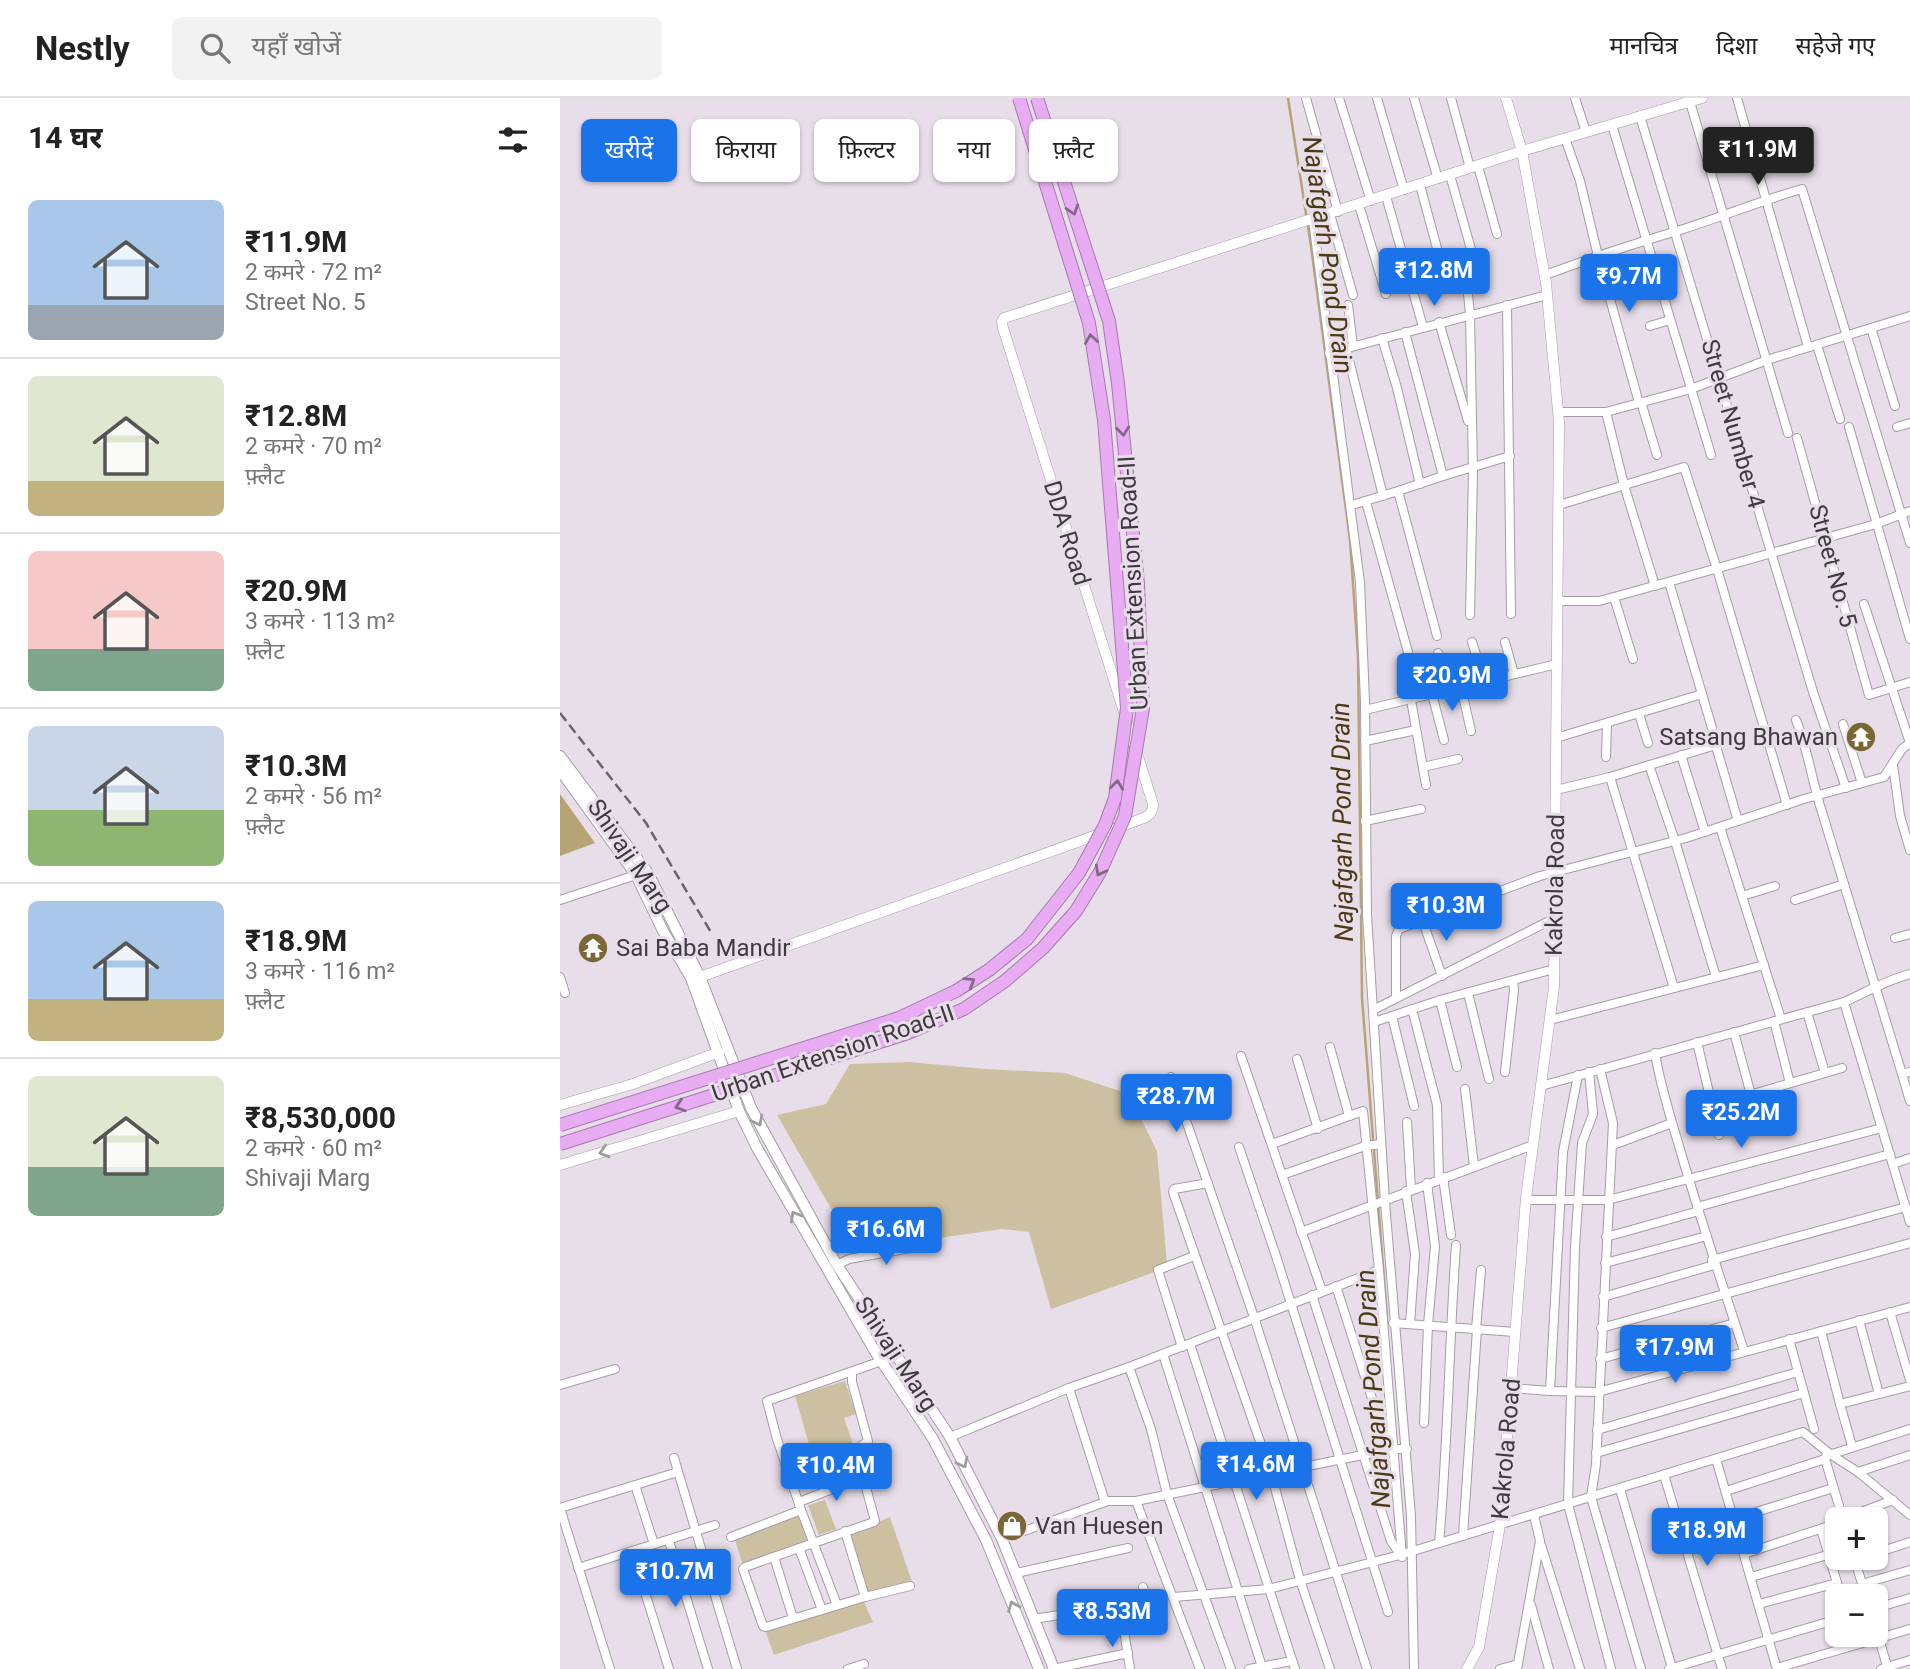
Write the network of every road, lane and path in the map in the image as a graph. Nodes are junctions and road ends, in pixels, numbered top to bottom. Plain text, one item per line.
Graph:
1 (1019, 98) edge
2 (1037, 98) edge
3 (1306, 98) edge
4 (1339, 98) edge
5 (1377, 98) edge
6 (1414, 98) edge
7 (1451, 98) edge
8 (1506, 98) edge
9 (1575, 98) edge
10 (1702, 98) edge
11 (1737, 98) edge
12 (1690, 102) junction
13 (1640, 116) junction
14 (1612, 125) junction
15 (1586, 132) junction
16 (1565, 138) junction
17 (1522, 151) junction
18 (1474, 167) junction
19 (1450, 175) junction
20 (1438, 179) junction
21 (1420, 185) junction
22 (1404, 190) junction
23 (1386, 196) junction
24 (1765, 200) junction
25 (1371, 201) junction
26 (1359, 205) junction
27 (1334, 213) junction
28 (1723, 214) junction
29 (1308, 222) junction
30 (1676, 231) junction
31 (1497, 234) dead end
32 (1646, 239) junction
33 (1598, 256) junction
34 (1441, 263) dead end
35 (1545, 275) junction
36 (1386, 294) dead end
37 (1353, 295) dead end
38 (1547, 295) junction
39 (1348, 305) dead end
40 (1507, 305) junction
41 (1470, 314) junction
42 (1910, 316) edge
43 (1670, 320) junction
44 (1439, 322) junction
45 (1650, 326) dead end
46 (1423, 327) junction
47 (1871, 328) junction
48 (1405, 332) junction
49 (1848, 335) junction
50 (1382, 338) junction
51 (1812, 346) junction
52 (1349, 347) junction
53 (1329, 353) junction
54 (1767, 360) junction
55 (1719, 377) junction
56 (1691, 389) junction
57 (1640, 403) junction
58 (1895, 406) dead end
59 (1558, 412) junction
60 (1606, 412) junction
61 (1840, 419) dead end
62 (1910, 423) edge
63 (1849, 427) dead end
64 (1897, 427) dead end
65 (1471, 433) junction
66 (1788, 433) dead end
67 (1797, 438) dead end
68 (1657, 455) dead end
69 (1711, 455) dead end
70 (1510, 456) junction
71 (1473, 466) junction
72 (1443, 476) junction
73 (1420, 484) junction
74 (1624, 485) junction
75 (1398, 491) junction
76 (1383, 496) junction
77 (1366, 502) junction
78 (1352, 505) junction
79 (1559, 505) junction
80 (1905, 512) edge
81 (1876, 524) junction
82 (1826, 537) junction
83 (1910, 544) edge
84 (1772, 553) junction
85 (1717, 569) junction
86 (1669, 582) junction
87 (1655, 586) junction
88 (1614, 597) junction
89 (1558, 601) junction
90 (1864, 604) dead end
91 (1511, 614) dead end
92 (1470, 615) dead end
93 (1437, 636) dead end
94 (1910, 639) edge
95 (1472, 642) dead end
96 (1505, 642) dead end
97 (1408, 652) dead end
98 (1438, 653) dead end
99 (1633, 659) dead end
100 (1557, 664) junction
101 (1514, 674) junction
102 (1485, 682) junction
103 (1910, 682) edge
104 (1461, 687) junction
105 (1892, 688) junction
106 (1448, 691) junction
107 (1432, 694) junction
108 (1702, 694) junction
109 (1411, 700) junction
110 (1365, 710) junction
111 (1639, 714) junction
112 (1796, 720) dead end
113 (1607, 724) junction
114 (1843, 724) dead end
115 (1416, 730) junction
116 (1471, 731) dead end
117 (1714, 736) junction
118 (1556, 738) junction
119 (1444, 740) dead end
120 (1365, 741) junction
121 (1648, 743) dead end
122 (1910, 743) edge
123 (1681, 755) junction
124 (560, 756) edge
125 (1605, 757) dead end
126 (1458, 759) dead end
127 (1649, 765) junction
128 (1893, 765) junction
129 (1423, 767) junction
130 (560, 770) edge
131 (1610, 777) junction
132 (1863, 783) junction
133 (1426, 785) dead end
134 (1846, 788) junction
135 (1556, 790) junction
136 (1816, 796) junction
137 (1787, 805) junction
138 (1420, 809) dead end
139 (1365, 821) junction
140 (1738, 821) junction
141 (1720, 827) junction
142 (1705, 832) junction
143 (1675, 841) junction
144 (1910, 850) edge
145 (1633, 853) junction
146 (1555, 873) junction
147 (636, 875) junction
148 (1844, 884) junction
149 (1775, 886) dead end
150 (1742, 896) junction
151 (560, 900) edge
152 (1795, 900) dead end
153 (1555, 918) junction
154 (1422, 919) junction
155 (1910, 934) edge
156 (1895, 938) dead end
157 (1764, 965) junction
158 (1554, 969) junction
159 (1910, 974) edge
160 (1443, 976) junction
161 (560, 977) edge
162 (703, 977) junction
163 (1716, 977) junction
164 (1513, 981) junction
165 (1674, 988) junction
166 (1877, 988) junction
167 (565, 993) dead end
168 (1468, 993) junction
169 (1396, 998) junction
170 (1440, 1000) junction
171 (1844, 1002) junction
172 (1412, 1009) junction
173 (1373, 1010) junction
174 (1807, 1012) junction
175 (1392, 1016) junction
176 (1550, 1020) junction
177 (1777, 1020) junction
178 (1374, 1022) junction
179 (1734, 1032) junction
180 (1697, 1042) junction
181 (1330, 1047) dead end
182 (719, 1052) junction
183 (1655, 1053) junction
184 (1241, 1056) dead end
185 (1297, 1059) dead end
186 (1457, 1067) dead end
187 (1842, 1068) dead end
188 (1600, 1069) junction
189 (1505, 1072) dead end
190 (1589, 1072) junction
191 (1825, 1073) junction
192 (1906, 1073) edge
193 (1578, 1075) junction
194 (1171, 1077) dead end
195 (1489, 1079) dead end
196 (1790, 1083) junction
197 (1541, 1086) junction
198 (1465, 1089) dead end
199 (1751, 1095) junction
200 (1910, 1101) edge
201 (560, 1105) edge
202 (1414, 1106) dead end
203 (1712, 1106) junction
204 (739, 1111) junction
205 (1349, 1116) junction
206 (1406, 1122) dead end
207 (1672, 1123) junction
208 (560, 1125) edge
209 (1882, 1128) junction
210 (1318, 1129) junction
211 (1719, 1135) dead end
212 (560, 1143) edge
213 (1272, 1144) junction
214 (1373, 1145) junction
215 (1533, 1145) junction
216 (1613, 1145) junction
217 (1239, 1147) dead end
218 (1910, 1158) edge
219 (1891, 1159) junction
220 (560, 1165) edge
221 (1474, 1166) junction
222 (1282, 1175) junction
223 (1441, 1178) junction
224 (1688, 1179) junction
225 (1208, 1183) junction
226 (1427, 1183) junction
227 (1409, 1190) junction
228 (1526, 1200) junction
229 (1561, 1200) junction
230 (1578, 1200) junction
231 (1608, 1200) junction
232 (1379, 1203) junction
233 (1906, 1208) junction
234 (1698, 1209) junction
235 (1910, 1222) edge
236 (1301, 1232) junction
237 (1451, 1235) dead end
238 (1707, 1236) junction
239 (1606, 1237) junction
240 (1910, 1243) edge
241 (927, 1245) dead end
242 (1456, 1245) dead end
243 (1195, 1256) junction
244 (1713, 1262) junction
245 (1605, 1263) junction
246 (837, 1265) junction
247 (1379, 1269) junction
248 (1481, 1270) dead end
249 (1336, 1286) junction
250 (1322, 1291) junction
251 (1725, 1293) junction
252 (1312, 1295) junction
253 (1603, 1297) junction
254 (1290, 1303) junction
255 (1910, 1307) edge
256 (1890, 1312) junction
257 (1254, 1317) junction
258 (1859, 1321) junction
259 (1389, 1322) junction
260 (1735, 1323) junction
261 (1410, 1324) junction
262 (1428, 1325) junction
263 (1450, 1327) junction
264 (1601, 1328) junction
265 (1476, 1329) junction
266 (1821, 1331) junction
267 (1220, 1332) junction
268 (1515, 1332) junction
269 (1789, 1339) junction
270 (1186, 1345) junction
271 (1744, 1351) junction
272 (1163, 1354) junction
273 (896, 1356) junction
274 (1600, 1359) junction
275 (881, 1362) junction
276 (1129, 1367) junction
277 (615, 1369) dead end
278 (852, 1372) junction
279 (1798, 1372) junction
280 (1910, 1380) edge
281 (560, 1385) edge
282 (1910, 1385) edge
283 (1069, 1388) junction
284 (1511, 1388) junction
285 (1550, 1391) junction
286 (1572, 1391) junction
287 (1598, 1392) junction
288 (1804, 1393) junction
289 (1879, 1394) junction
290 (1840, 1404) junction
291 (1424, 1423) dead end
292 (1814, 1429) dead end
293 (1910, 1429) edge
294 (1597, 1430) junction
295 (1391, 1432) junction
296 (950, 1437) junction
297 (1852, 1446) junction
298 (1399, 1449) junction
299 (1597, 1453) junction
300 (1364, 1454) junction
301 (1910, 1455) edge
302 (1827, 1456) junction
303 (674, 1458) dead end
304 (1341, 1459) junction
305 (1716, 1459) junction
306 (1302, 1467) junction
307 (678, 1472) junction
308 (1858, 1472) junction
309 (1270, 1473) junction
310 (1664, 1475) junction
311 (863, 1477) junction
312 (1234, 1479) junction
313 (635, 1485) junction
314 (1204, 1486) junction
315 (1833, 1488) junction
316 (1620, 1489) junction
317 (1726, 1491) junction
318 (1167, 1494) junction
319 (1591, 1497) junction
320 (1893, 1500) junction
321 (1136, 1501) junction
322 (1105, 1502) junction
323 (1568, 1504) junction
324 (800, 1506) junction
325 (1839, 1507) edge
326 (1875, 1507) edge
327 (1534, 1515) junction
328 (1910, 1515) edge
329 (1734, 1519) junction
330 (715, 1525) dead end
331 (1500, 1525) junction
332 (1825, 1527) edge
333 (1821, 1528) junction
334 (696, 1531) junction
335 (845, 1531) junction
336 (1463, 1536) junction
337 (1825, 1536) edge
338 (731, 1537) dead end
339 (1002, 1539) junction
340 (669, 1541) junction
341 (1540, 1541) junction
342 (1910, 1542) edge
343 (813, 1543) junction
344 (1439, 1543) junction
345 (654, 1544) junction
346 (799, 1548) junction
347 (1128, 1548) dead end
348 (1888, 1549) edge
349 (632, 1551) junction
350 (1411, 1552) junction
351 (1744, 1554) junction
352 (1400, 1555) junction
353 (1825, 1555) edge
354 (774, 1557) junction
355 (1373, 1561) junction
356 (1411, 1567) junction
357 (578, 1568) junction
358 (1335, 1570) junction
359 (1835, 1570) edge
360 (1860, 1570) edge
361 (1910, 1570) edge
362 (1016, 1573) junction
363 (1751, 1577) junction
364 (1300, 1580) junction
365 (1837, 1583) joint
366 (1863, 1584) joint
367 (910, 1586) dead end
368 (1143, 1587) dead end
369 (1269, 1589) junction
370 (1239, 1591) junction
371 (1202, 1595) junction
372 (865, 1597) junction
373 (1174, 1597) junction
374 (1910, 1598) edge
375 (1530, 1600) junction
376 (1146, 1601) junction
377 (1759, 1604) junction
378 (1888, 1604) edge
379 (837, 1605) junction
380 (821, 1610) junction
381 (1388, 1612) dead end
382 (1150, 1616) dead end
383 (793, 1618) junction
384 (1034, 1619) junction
385 (1825, 1623) edge
386 (1123, 1624) dead end
387 (1910, 1629) edge
388 (1888, 1632) edge
389 (1769, 1639) junction
390 (1840, 1647) edge
391 (1880, 1647) edge
392 (1128, 1653) junction
393 (1718, 1654) junction
394 (1910, 1660) edge
395 (864, 1664) dead end
396 (1293, 1665) edge
397 (1262, 1667) junction
398 (1518, 1667) edge
399 (1670, 1668) edge
400 (1885, 1668) edge
401 (610, 1669) edge
402 (670, 1669) edge
403 (708, 1669) edge
404 (737, 1669) edge
405 (848, 1669) edge
406 (1039, 1669) edge
407 (1054, 1669) edge
408 (1130, 1669) edge
409 (1200, 1669) edge
410 (1231, 1669) edge
411 (1249, 1669) edge
412 (1330, 1669) edge
413 (1367, 1669) edge
414 (1414, 1669) edge
415 (1467, 1669) edge
416 (1500, 1669) edge
417 (1549, 1669) edge
418 (1580, 1669) edge
419 (1611, 1669) edge
420 (1641, 1669) edge
421 (1722, 1669) edge
422 (1777, 1669) edge

208 -> 1 highway, Urban Extension Road-II, bridge
2 -> 212 highway, Urban Extension Road-II, bridge
3 - 27 street
4 - 25 street
5 - 22 street
6 - 20 street
7 - 18 street
8 - 17 street, Kakrola Road
9 - 15 street
10 - 12 street, DDA Road
11 - 24 street
12 - 13 street, DDA Road
12 - 28 street
13 - 14 street, DDA Road
13 - 30 street, Street Number 4
14 - 15 street, DDA Road
14 - 32 street
15 - 16 street, DDA Road
16 - 17 street, DDA Road
16 - 33 street
17 - 18 street, DDA Road
17 - 35 street, Kakrola Road
18 - 19 street, DDA Road
18 - 31 street
19 - 20 street, DDA Road
19 - 41 street
20 - 21 street, DDA Road
21 - 22 street, DDA Road
21 - 34 street
22 - 23 street, DDA Road
23 - 25 street, DDA Road
23 - 46 street
24 - 28 street
24 - 49 street
24 - 51 street
25 - 26 street, DDA Road
26 - 27 street, DDA Road
26 - 36 street
27 - 29 street, DDA Road
27 - 37 street
28 - 30 street
28 - 54 street
29 - 53 street
29 - 162 street, DDA Road
30 - 32 street
30 - 55 street, Street Number 4
32 - 33 street
32 - 43 street
33 - 35 street
33 - 57 street
35 - 38 street, Kakrola Road
38 - 40 street
38 - 59 street, Kakrola Road
39 - 52 street
40 - 41 street
40 - 70 street
41 - 44 street
41 - 65 street
42 - 47 street
43 - 45 street
43 - 56 street
44 - 46 street
44 - 65 street
46 - 48 street
47 - 49 street
47 - 58 street
48 - 50 street
48 - 72 street
49 - 51 street
49 - 80 street
50 - 52 street
50 - 73 street
51 - 54 street
51 - 61 street
52 - 53 street
52 - 76 street
53 - 78 street
54 - 55 street
54 - 66 street
55 - 56 street
55 - 84 street, Street Number 4
56 - 57 street
56 - 69 street
57 - 60 street
57 - 68 street
59 - 60 street
59 - 79 street, Kakrola Road
60 - 74 street
62 - 64 street
63 - 81 street
65 - 71 street
67 - 82 street, Street No. 5
70 - 71 street
70 - 91 street
71 - 72 street
71 - 92 street
72 - 73 street
73 - 75 street
74 - 79 street
74 - 85 street
74 - 87 street
75 - 76 street
75 - 93 street
76 - 77 street
77 - 78 street
77 - 97 street
78 - 110 street
79 - 89 street, Kakrola Road
80 - 81 street
80 - 83 street
81 - 82 street
81 - 94 street
82 - 84 street
82 - 105 street, Street No. 5
84 - 85 street
84 - 134 street, Street Number 4
85 - 86 street
85 - 137 street
86 - 87 street
86 - 108 street
87 - 88 street
88 - 89 street
88 - 99 street
89 - 100 street, Kakrola Road
90 - 105 street
95 - 102 street
96 - 101 street
98 - 106 street
100 - 101 street
100 - 118 street, Kakrola Road
101 - 102 street
102 - 104 street
103 - 105 street
104 - 106 street
104 - 116 street
105 - 122 street
106 - 107 street
107 - 109 street
107 - 119 street
108 - 111 street
108 - 117 street
109 - 110 street
109 - 115 street
110 - 120 street
111 - 113 street
111 - 121 street
112 - 136 street
113 - 118 street
113 - 125 street
114 - 132 street
115 - 120 street
115 - 129 street
117 - 123 street
117 - 140 street
118 - 135 street, Kakrola Road
120 - 139 street
122 - 128 street
123 - 127 street
123 - 142 street
124 - 162 main road, Shivaji Marg
126 - 129 street
127 - 131 street
127 - 143 street
128 - 132 street
128 - 144 street
129 - 133 street
130 - 147 main road, Shivaji Marg
131 - 135 street
131 - 145 street
132 - 134 street
134 - 136 street
135 - 146 street, Kakrola Road
136 - 137 street
136 - 148 street
137 - 140 street
138 - 139 street
139 - 173 street
140 - 141 street
141 - 142 street
141 - 150 street
142 - 143 street
143 - 145 street
143 - 163 street
145 - 146 street
145 - 165 street
146 - 153 street, Kakrola Road
146 - 154 street
147 - 151 street
147 - 182 main road, Shivaji Marg
148 - 152 street
148 - 166 street
149 - 150 street
150 - 157 street
153 - 158 street, Kakrola Road
153 - 160 street
154 - 160 street
154 - 169 street
155 - 156 street
157 - 163 street
157 - 177 street
158 - 164 street
158 - 176 street, Kakrola Road
159 - 166 street
160 - 169 street
161 - 167 street
162 -> 246 main road, Shivaji Marg
163 - 165 street
164 - 168 street
164 - 189 street
165 - 176 street
166 - 171 street
166 - 192 street
168 - 170 street
168 - 195 street
169 - 173 street
170 - 172 street
170 - 186 street
171 - 174 street
171 - 209 street
172 - 175 street
172 - 223 street
173 - 178 street
174 - 177 street
174 - 191 street
175 - 178 street
175 - 202 street
176 - 197 street, Kakrola Road
177 - 179 street
177 - 196 street
178 - 214 street
179 - 180 street
179 - 199 street
180 - 183 street
180 - 203 street
181 - 205 street
182 - 201 street
182 - 204 main road, Shivaji Marg
183 - 188 street
183 - 207 street
184 - 213 street
185 - 210 street
187 - 191 street
188 - 190 street
188 - 216 street
190 - 193 street
190 - 230 street
191 - 196 street
192 - 200 street
193 - 197 street
193 - 229 street
194 - 225 street
196 - 199 street
197 - 215 street, Kakrola Road
198 - 221 street
199 - 203 street
203 - 211 street
204 -> 220 street
275 -> 204 main road, Shivaji Marg
205 - 210 street
205 - 214 street
206 - 227 street
207 - 216 street
207 - 224 street
209 - 219 street
209 - 224 street
210 - 213 street
213 - 222 street
214 - 222 street
214 - 232 street
214 - 232 street
215 - 221 street
215 - 228 street, Kakrola Road
216 - 231 street
217 - 254 street
218 - 219 street
219 - 233 street
219 - 234 street
221 - 223 street
222 - 236 street
223 - 226 street
223 - 237 street
224 - 231 street
224 - 234 street
225 - 243 street
225 - 257 street
226 - 227 street
226 - 262 street
227 - 232 street
227 - 261 street
228 - 229 street
228 - 268 street, Kakrola Road
229 - 230 street
229 - 285 street
230 - 231 street
230 - 286 street
231 - 239 street
232 - 236 street
232 - 247 street
232 - 259 street
233 - 235 street
233 - 244 street
234 - 238 street
234 - 239 street
236 - 250 street
238 - 244 street
238 - 245 street
239 - 245 street
240 - 251 street
241 - 246 street
242 - 263 street
243 - 267 street
243 - 270 street
244 - 251 street
244 - 253 street
245 - 253 street
246 - 273 main road, Shivaji Marg
247 - 249 street
247 - 259 street
248 - 265 street
249 - 250 street
249 - 295 street
250 - 252 street
251 - 260 street
251 - 264 street
252 - 254 street
252 - 300 street
253 - 264 street
254 - 257 street
254 - 304 street
255 - 256 street
256 - 258 street
256 - 280 street
257 - 267 street
257 - 306 street
258 - 266 street
258 - 289 street
259 - 261 street
259 - 295 street
259 - 298 street
260 - 271 street
260 - 274 street
261 - 262 street
262 - 263 street
262 - 291 street
263 - 265 street
263 - 344 street
264 - 274 street
265 - 268 street
265 - 336 street
266 - 269 street
266 - 290 street
267 - 270 street
267 - 309 street
268 - 284 street, Kakrola Road
269 - 271 street
269 - 279 street
270 - 272 street
270 - 312 street
271 - 287 street
272 - 276 street
272 - 314 street
273 - 275 street
273 - 296 main road, Shivaji Marg
274 - 287 street
275 - 278 street
406 -> 275 main road, Shivaji Marg
276 - 283 street
276 - 318 street
277 - 281 street
278 - 311 street
278 - 324 street
279 - 288 street
279 - 294 street
282 - 289 street
283 - 296 street
283 - 322 street
284 - 285 street
284 - 331 street, Kakrola Road
285 - 286 street
286 - 287 street
286 - 323 street
287 - 294 street
288 - 292 street
288 - 299 street
289 - 290 street
290 - 297 street
293 - 297 street
294 - 299 street
295 - 298 street
296 -> 339 main road, Shivaji Marg
297 - 302 street
298 - 300 street
298 - 350 street
298 - 352 street
299 - 319 street
300 - 304 street
300 - 352 street
301 - 308 street
302 - 305 street
302 - 308 street
302 - 315 street
302 - 317 street
303 - 307 street
304 - 306 street
304 - 355 street
305 - 310 street
305 - 317 street
306 - 309 street
306 - 358 street
307 - 313 street
307 - 334 street
308 - 320 street
309 - 312 street
309 - 364 street
310 - 316 street
310 - 393 street
311 - 324 street
311 - 335 street
312 - 314 street
312 - 369 street
313 - 345 street
313 - 357 street
314 - 318 street
314 - 370 street
315 - 325 street
315 - 329 street
316 - 319 street
316 - 399 street
317 - 329 street
318 - 321 street
318 - 371 street
319 - 323 street
319 - 420 street
320 - 326 street
320 - 328 street
321 - 322 street
321 - 373 street
322 - 339 street
323 - 327 street
323 - 419 street
324 - 338 street
324 - 343 street
327 - 331 street
327 - 341 street
329 - 351 street
330 - 334 street
331 - 336 street
331 - 415 street, Kakrola Road
332 - 333 street
333 - 337 street
333 - 351 street
334 - 340 street
334 - 404 street
335 - 343 street
335 - 372 street
336 - 344 street
339 - 362 main road, Shivaji Marg
340 - 345 street
340 - 403 street
341 - 375 street
341 - 418 street
342 - 348 street
343 - 346 street
343 - 379 street
344 - 350 street
345 - 349 street
346 - 354 street
346 - 380 street
347 - 362 street
349 - 357 street
349 - 402 street
350 - 352 street
350 - 356 street
351 - 363 street
352 - 355 street
352 - 356 street
353 - 363 street
354 - 383 street
354 - 383 street
355 - 358 street
355 - 381 street
356 - 414 street
357 - 401 street
358 - 364 street
358 - 413 street
359 - 365 street
360 - 366 street
361 - 366 street
362 - 384 main road, Shivaji Marg
363 - 377 street
364 - 369 street
364 - 412 street
365 - 377 street
367 - 372 street
368 - 376 street
369 - 370 street
369 - 396 street
370 - 371 street
370 - 397 street
371 - 373 street
371 - 410 street
372 - 379 street
373 - 409 street
374 - 378 street
375 - 398 street
375 - 417 street
376 - 382 street
376 - 384 street
377 - 389 street
379 - 380 street
380 - 383 street
384 - 407 main road, Shivaji Marg
385 - 389 street
386 - 392 street
387 - 388 street
389 - 393 street
389 - 422 street
390 - 422 street
391 - 400 street
392 - 407 street
392 - 408 street
393 - 399 street
393 - 421 street
394 - 400 street
395 - 405 street
396 - 397 street
397 - 411 street
398 - 416 street

